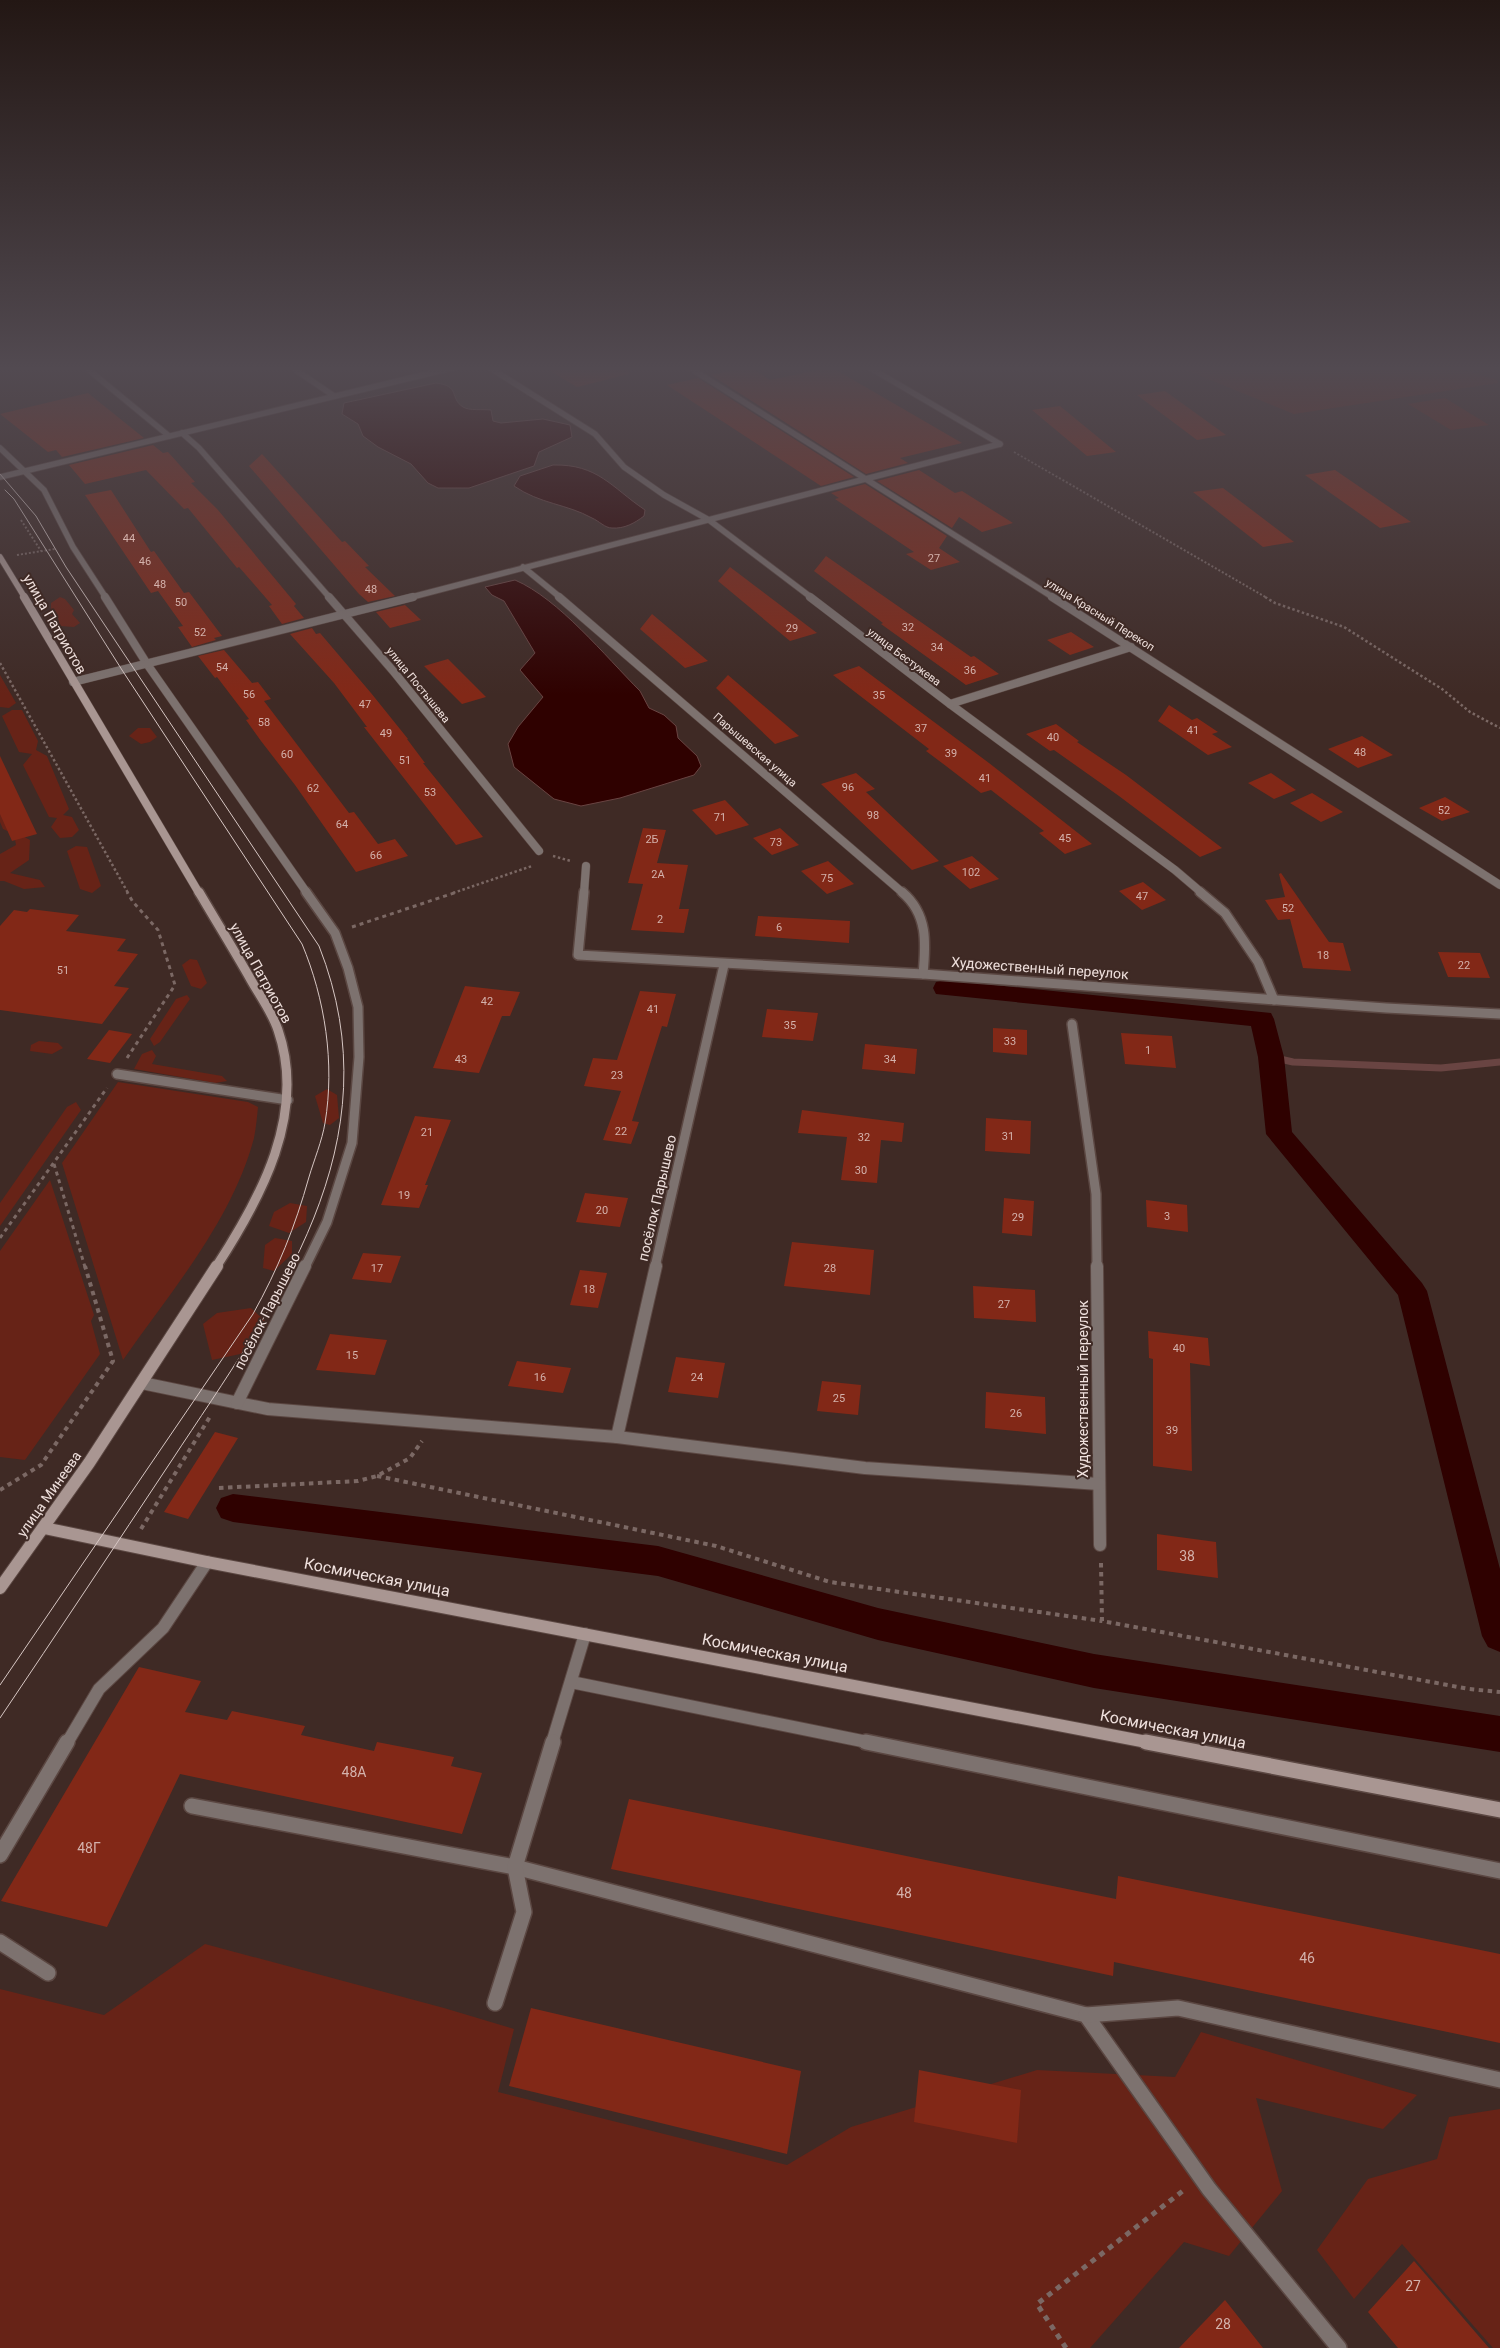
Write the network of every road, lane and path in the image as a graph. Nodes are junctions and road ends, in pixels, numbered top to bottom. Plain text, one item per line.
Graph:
1 (30, 476) edge
2 (223, 476) edge
3 (635, 476) edge
4 (860, 476) edge
5 (883, 476) edge
6 (1055, 476) edge
7 (867, 480) junction
8 (21, 520) dead end
9 (709, 520) junction
10 (73, 547) junction
11 (41, 551) junction
12 (0, 557) edge
13 (523, 567) junction
14 (345, 615) junction
15 (1131, 647) junction
16 (0, 663) edge
17 (147, 664) junction
18 (74, 682) junction
19 (950, 704) junction
20 (1500, 728) edge
21 (539, 852) junction
22 (586, 866) joint
23 (1500, 885) edge
24 (335, 933) junction
25 (724, 965) junction
26 (923, 974) junction
27 (1274, 1000) junction
28 (1500, 1014) edge
29 (1072, 1024) dead end
30 (117, 1074) junction
31 (288, 1100) junction
32 (54, 1163) junction
33 (0, 1238) edge
34 (142, 1383) junction
35 (221, 1400) junction
36 (237, 1403) junction
37 (120, 1415) joint
38 (435, 1423) junction
39 (618, 1437) junction
40 (377, 1476) junction
41 (1099, 1484) junction
42 (219, 1488) dead end
43 (0, 1490) edge
44 (44, 1528) junction
45 (1100, 1545) joint
46 (130, 1546) junction
47 (207, 1562) junction
48 (1, 1586) edge
49 (1102, 1621) junction
50 (585, 1634) junction
51 (571, 1682) junction
52 (1500, 1692) edge
53 (192, 1806) dead end
54 (1500, 1810) edge
55 (0, 1855) edge
56 (515, 1867) junction
57 (1500, 1871) edge
58 (0, 1942) edge
59 (48, 1973) dead end
60 (495, 2003) dead end
61 (1086, 2014) junction
62 (1500, 2080) edge
63 (1201, 2178) junction
64 (1066, 2348) edge
65 (1340, 2348) edge

1 - 10 street
2 - 14 street, улица Постышева
3 - 9 street, улица Бестужева
4 - 7 street, улица Красный Перекоп
5 - 7 street
6 - 20 path
7 - 9 street
7 - 15 street, улица Красный Перекоп
8 - 11 path
9 - 13 street
9 - 19 street, улица Бестужева
10 - 11 path
10 - 17 street
11 - 12 path
12 - 18 main road, улица Патриотов
13 - 14 street
13 - 26 street, Парышевская улица
14 - 17 street
14 - 21 street, улица Постышева
15 - 19 street
15 - 23 street, улица Красный Перекоп
16 - 30 path
17 - 18 street
17 - 24 street
18 - 31 main road, улица Патриотов
19 - 27 street, улица Бестужева
21 - 22 path
21 - 24 path
22 - 25 street, Художественный переулок
24 - 36 street, посёлок Парышево
25 - 26 street, Художественный переулок
25 - 39 street, посёлок Парышево
26 - 27 street, Художественный переулок
27 - 28 street, Художественный переулок
29 - 41 street, Художественный переулок
30 - 31 street
30 - 32 path
31 - 34 main road, улица Патриотов
32 - 33 path
32 - 43 path
34 - 35 street
34 - 37 main road, улица Патриотов
35 - 36 street
35 - 46 path
36 - 38 street
37 - 44 main road, улица Минеева
38 - 39 street
38 - 40 path
39 - 41 street
40 - 42 path
40 - 49 path
41 - 45 street, Художественный переулок
44 - 46 main road, Космическая улица
44 - 48 main road, улица Минеева
45 - 49 path
46 - 47 main road, Космическая улица
47 - 50 main road, Космическая улица
47 - 55 street
49 - 52 path
50 - 51 street
50 - 54 main road, Космическая улица
51 - 56 street
51 - 57 street
53 - 56 street
56 - 60 street
56 - 61 street
58 - 59 street
61 - 62 street
61 - 63 street
63 - 64 path
63 - 65 street

